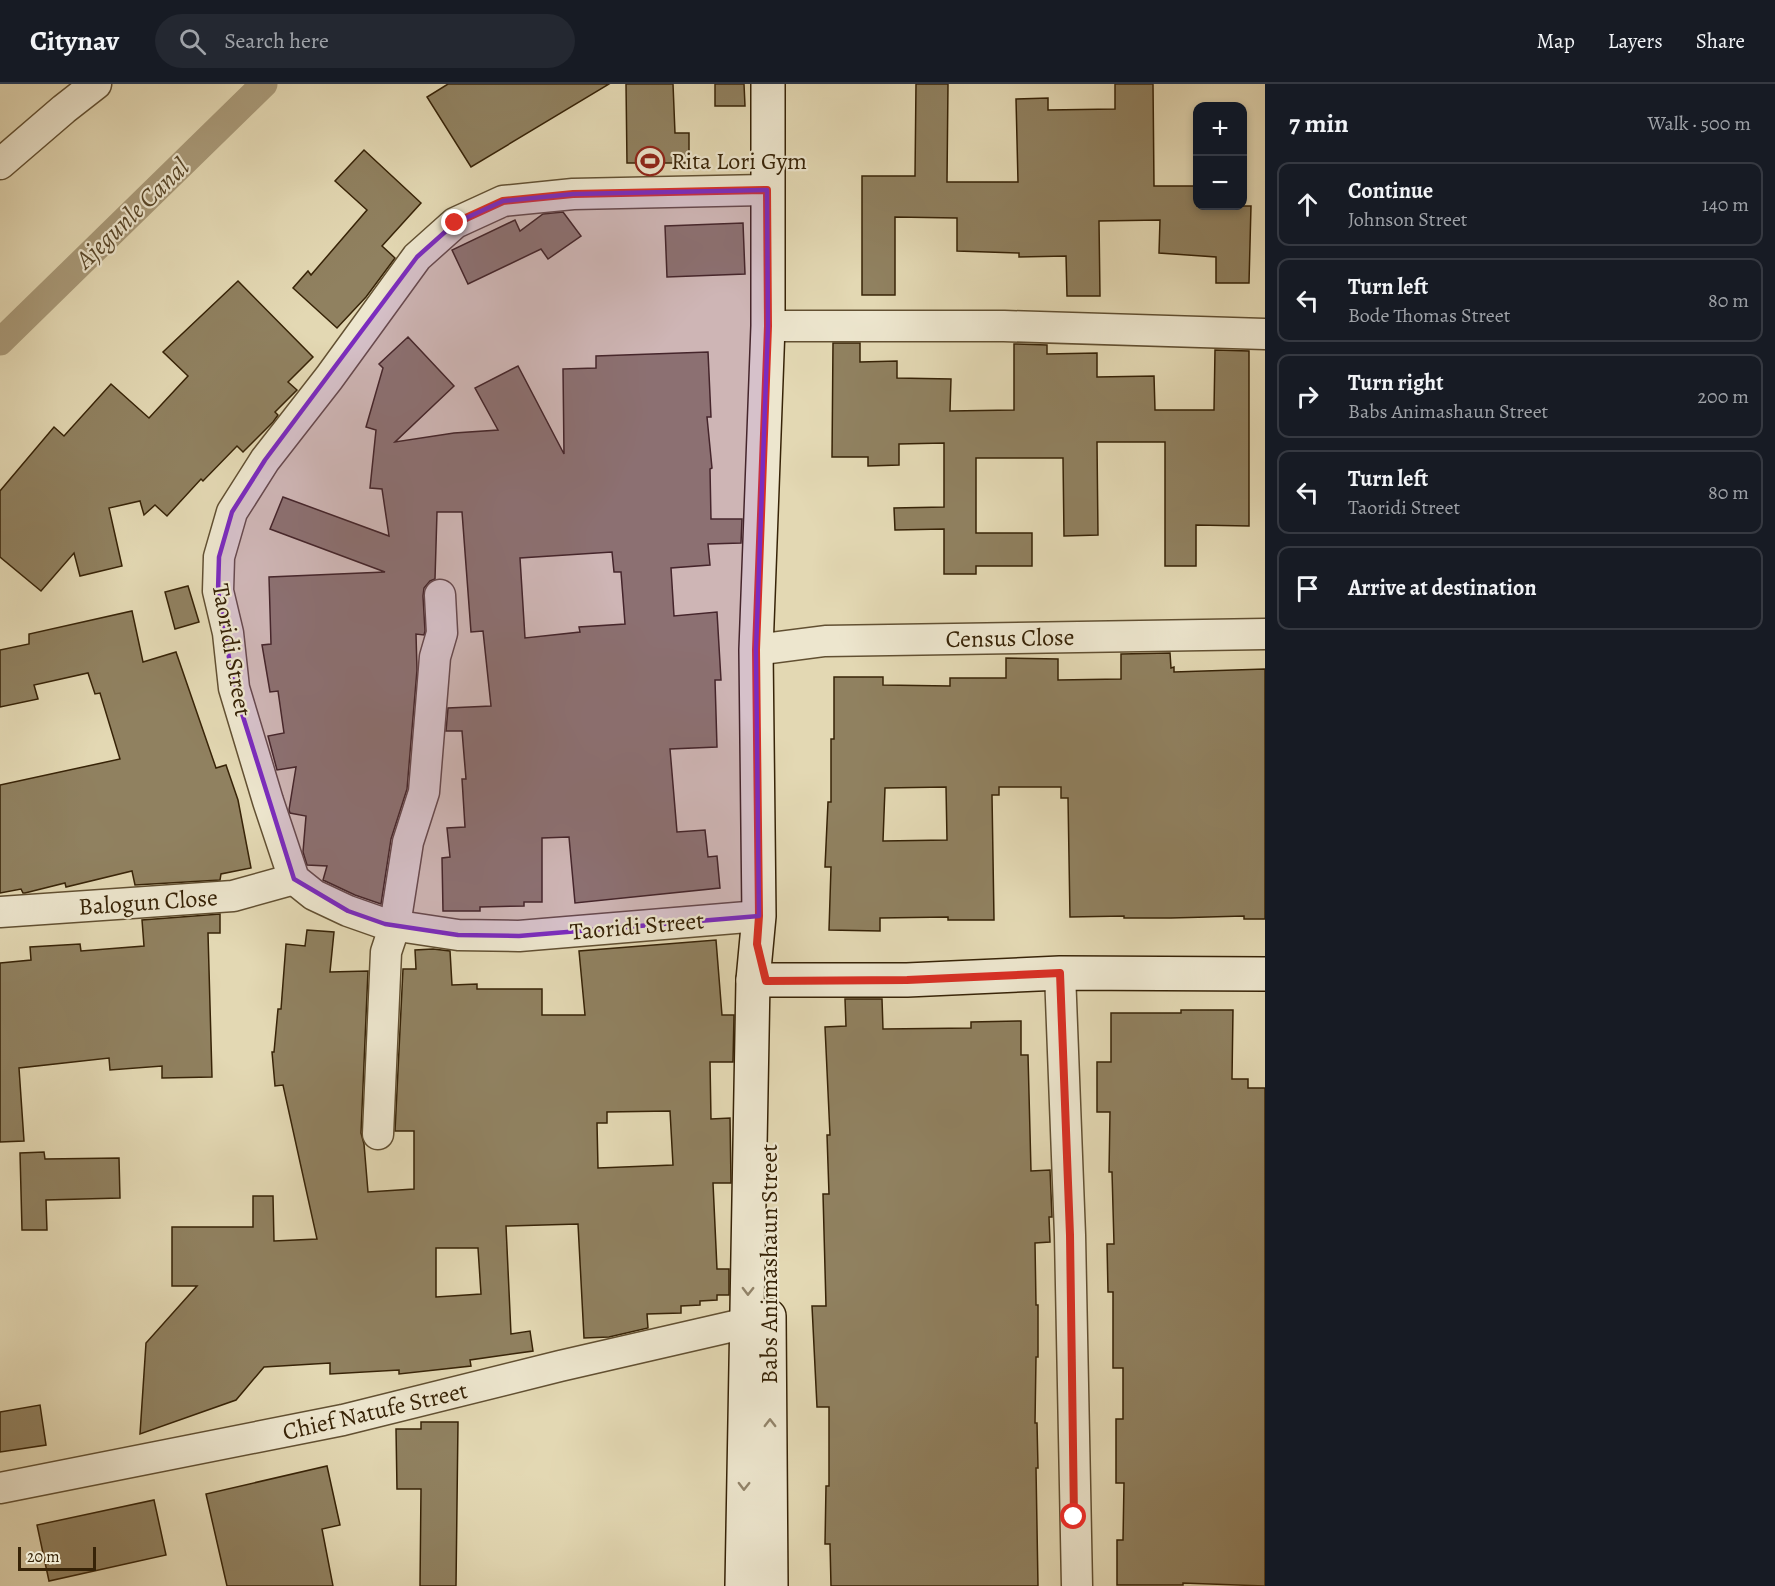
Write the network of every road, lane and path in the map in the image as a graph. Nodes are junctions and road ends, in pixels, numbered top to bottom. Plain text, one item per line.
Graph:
1 (96, 84) edge
2 (768, 84) edge
3 (0, 164) edge
4 (767, 190) junction
5 (768, 326) junction
6 (1265, 334) edge
7 (440, 595) dead end
8 (1265, 634) edge
9 (756, 650) junction
10 (294, 879) junction
11 (0, 912) edge
12 (395, 925) junction
13 (758, 930) junction
14 (1060, 973) junction
15 (1265, 974) edge
16 (760, 981) junction
17 (378, 1134) dead end
18 (747, 1323) junction
19 (0, 1488) edge
20 (742, 1586) edge
21 (771, 1586) edge
22 (1077, 1586) edge

1 - 3 street
2 - 4 main road, Babs Animashaun Street
4 - 5 main road, Babs Animashaun Street
4 - 10 street, Taoridi Street
5 - 6 street
5 - 9 main road, Babs Animashaun Street
7 - 12 street
8 - 9 street, Census Close
9 - 13 main road, Babs Animashaun Street
10 - 11 street, Balogun Close
10 - 12 street, Taoridi Street
12 - 13 street, Taoridi Street
12 - 17 street
13 - 16 main road, Babs Animashaun Street
14 - 15 main road
14 - 16 main road
14 - 22 street
16 -> 18 main road, Babs Animashaun Street
21 -> 16 main road, Babs Animashaun Street
18 - 19 street, Chief Natufe Street
18 -> 20 main road, Babs Animashaun Street

